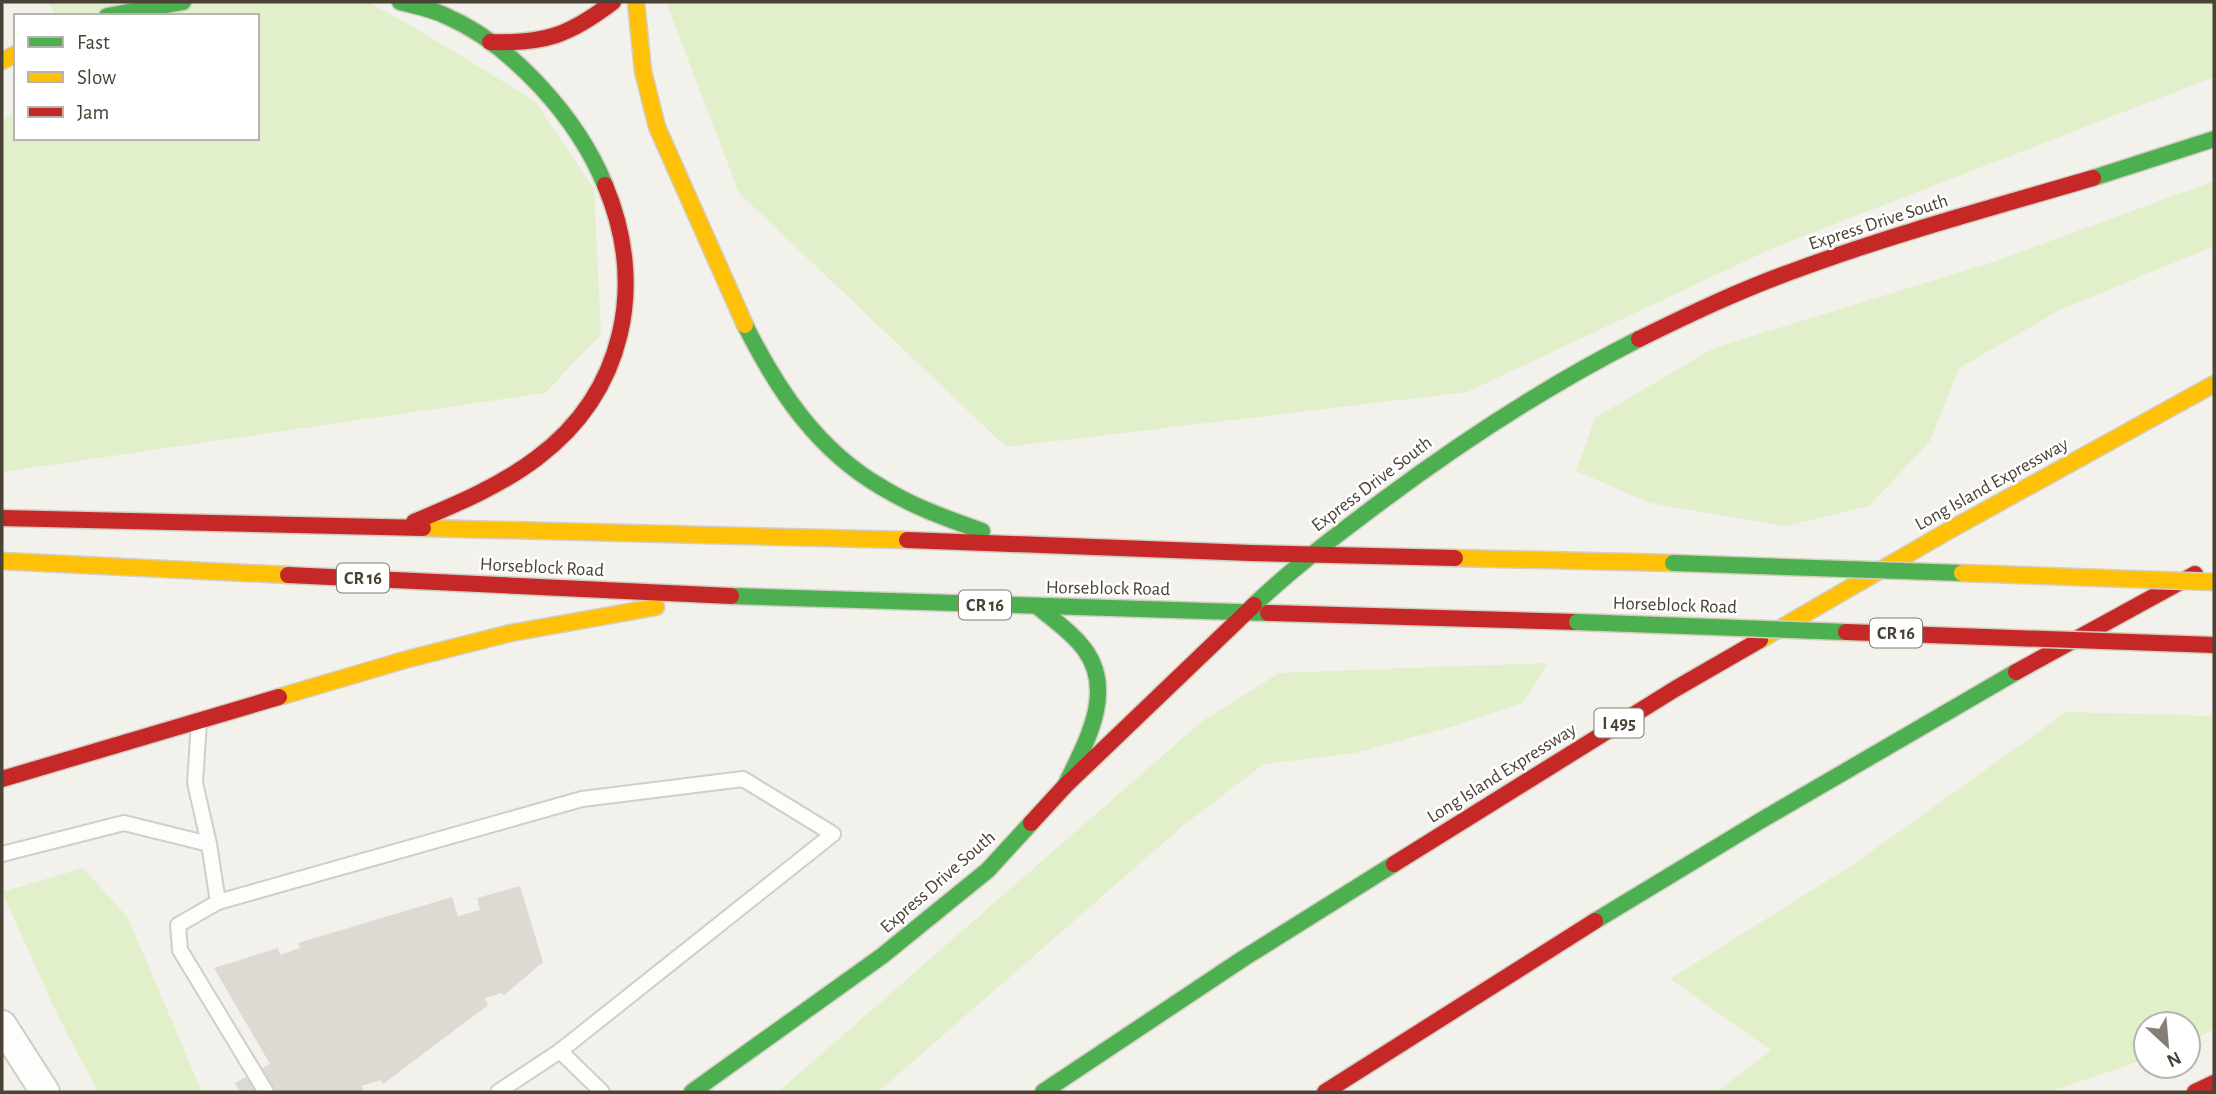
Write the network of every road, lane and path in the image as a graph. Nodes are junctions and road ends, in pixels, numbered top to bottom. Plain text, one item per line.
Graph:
1 (112, 2) edge
2 (183, 2) edge
3 (400, 2) edge
4 (443, 2) edge
5 (613, 2) edge
6 (636, 2) edge
7 (101, 13) edge
8 (453, 19) junction
9 (490, 42) junction
10 (2214, 139) edge
11 (2214, 384) edge
12 (2, 518) edge
13 (402, 527) junction
14 (1013, 543) junction
15 (1311, 554) junction
16 (2, 561) edge
17 (2214, 564) edge
18 (2214, 582) edge
19 (724, 596) junction
20 (1037, 606) junction
21 (1246, 611) junction
22 (2214, 645) edge
23 (200, 721) junction
24 (2, 779) edge
25 (1065, 786) junction
26 (209, 844) junction
27 (2, 854) edge
28 (218, 902) junction
29 (2, 1025) edge
30 (560, 1051) junction
31 (2214, 1083) edge
32 (45, 1092) edge
33 (266, 1092) edge
34 (498, 1092) edge
35 (601, 1092) edge
36 (692, 1092) edge
37 (1043, 1092) edge
38 (1325, 1092) edge
39 (2195, 1092) edge

1 - 7 main road
2 - 7 main road
3 - 8 main road
4 - 8 main road
5 - 9 main road
6 - 14 main road
8 - 9 main road
9 - 13 main road
10 - 15 main road, Express Drive South
11 - 37 main road, Long Island Expressway / I 495
12 - 13 main road, Horseblock Road
13 - 14 main road, Horseblock Road
14 - 15 main road, Horseblock Road
15 - 18 main road, Horseblock Road, bridge
15 - 21 main road, Express Drive South
16 - 19 main road, Horseblock Road / CR 16
17 - 38 main road
19 - 20 main road, Horseblock Road / CR 16
19 - 23 main road
20 - 21 main road, Horseblock Road / CR 16
20 - 25 main road
21 - 22 main road, Horseblock Road / CR 16, bridge
21 - 25 main road, Express Drive South
23 - 24 main road
23 - 26 lane
25 - 36 main road, Express Drive South
26 - 27 lane
26 - 28 lane
28 - 30 lane
28 - 33 lane
29 - 32 street
30 - 34 lane
30 - 35 lane
31 - 39 main road

